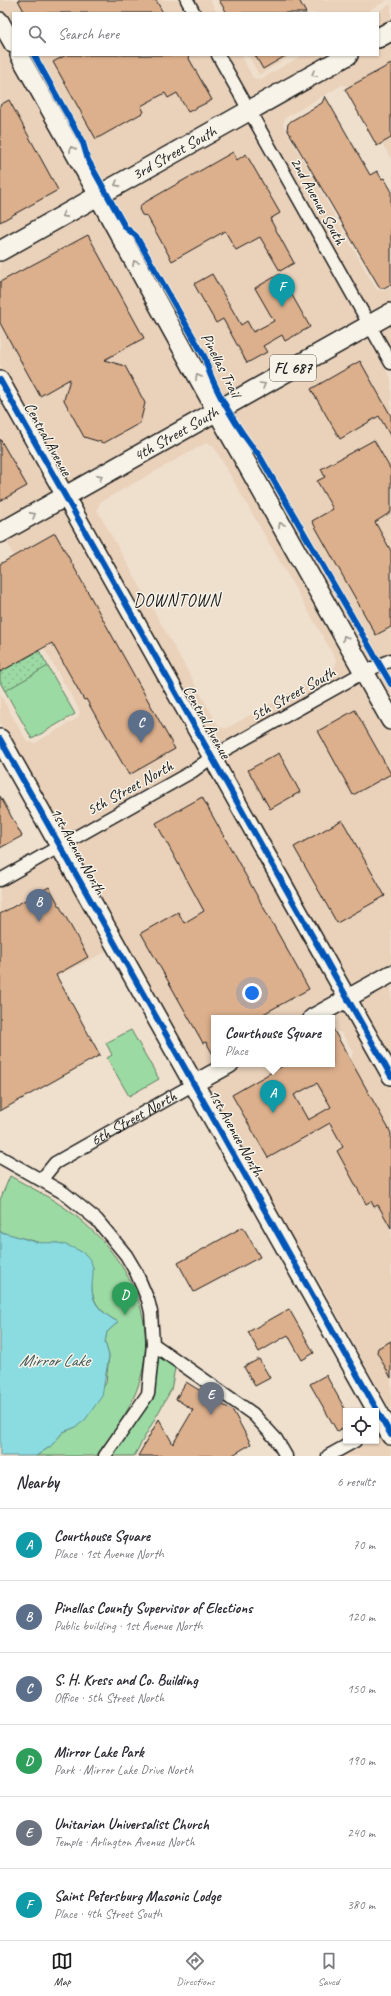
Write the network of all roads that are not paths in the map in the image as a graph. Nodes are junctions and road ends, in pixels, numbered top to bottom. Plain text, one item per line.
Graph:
1 (187, 0) edge
2 (193, 12) edge
3 (0, 21) edge
4 (391, 31) edge
5 (379, 37) edge
6 (12, 42) edge
7 (20, 56) edge
8 (219, 56) edge
9 (346, 56) edge
10 (249, 110) junction
11 (98, 196) junction
12 (0, 250) edge
13 (391, 313) edge
14 (369, 325) junction
15 (391, 363) edge
16 (0, 380) edge
17 (217, 411) junction
18 (66, 496) junction
19 (0, 533) edge
20 (391, 660) edge
21 (364, 672) junction
22 (391, 720) edge
23 (0, 739) edge
24 (212, 757) junction
25 (60, 846) junction
26 (0, 880) edge
27 (391, 974) edge
28 (347, 998) junction
29 (317, 1015) edge
30 (225, 1067) edge
31 (391, 1076) edge
32 (194, 1084) junction
33 (0, 1157) edge
34 (42, 1179) junction
35 (153, 1344) junction
36 (386, 1427) edge
37 (350, 1444) edge
38 (105, 1456) edge
39 (286, 1456) edge
40 (328, 1456) edge

1 - 2 street
3 - 6 street
4 - 5 main road
11 -> 7 street
8 - 10 street, 2nd Avenue South
9 -> 10 main road, 3rd Street South
10 -> 11 main road, 3rd Street South
10 - 14 street, 2nd Avenue South
11 -> 12 main road, 3rd Street South
17 -> 11 main road
13 - 14 main road, 4th Street South / FL 687
14 - 15 street, 2nd Avenue South
17 -> 14 main road, 4th Street South / FL 687
16 - 18 street, Central Avenue
18 -> 17 main road, 4th Street South / FL 687
21 -> 17 main road
19 -> 18 main road, FL 687
18 - 24 street, Central Avenue
20 - 21 street, 5th Street South
21 - 22 main road
21 - 24 street, 5th Street South
23 - 25 main road, 1st Avenue North
24 - 25 street, 5th Street North
24 - 28 street, Central Avenue
25 - 26 street, 5th Street North
25 - 32 main road, 1st Avenue North
27 - 28 street
28 - 29 street
28 - 31 street, Central Avenue
30 - 32 street, 6th Street North
32 - 34 street, 6th Street North
32 - 36 main road, 1st Avenue North
33 - 34 street
34 - 35 street
35 - 38 street
35 - 39 street
37 - 40 street

